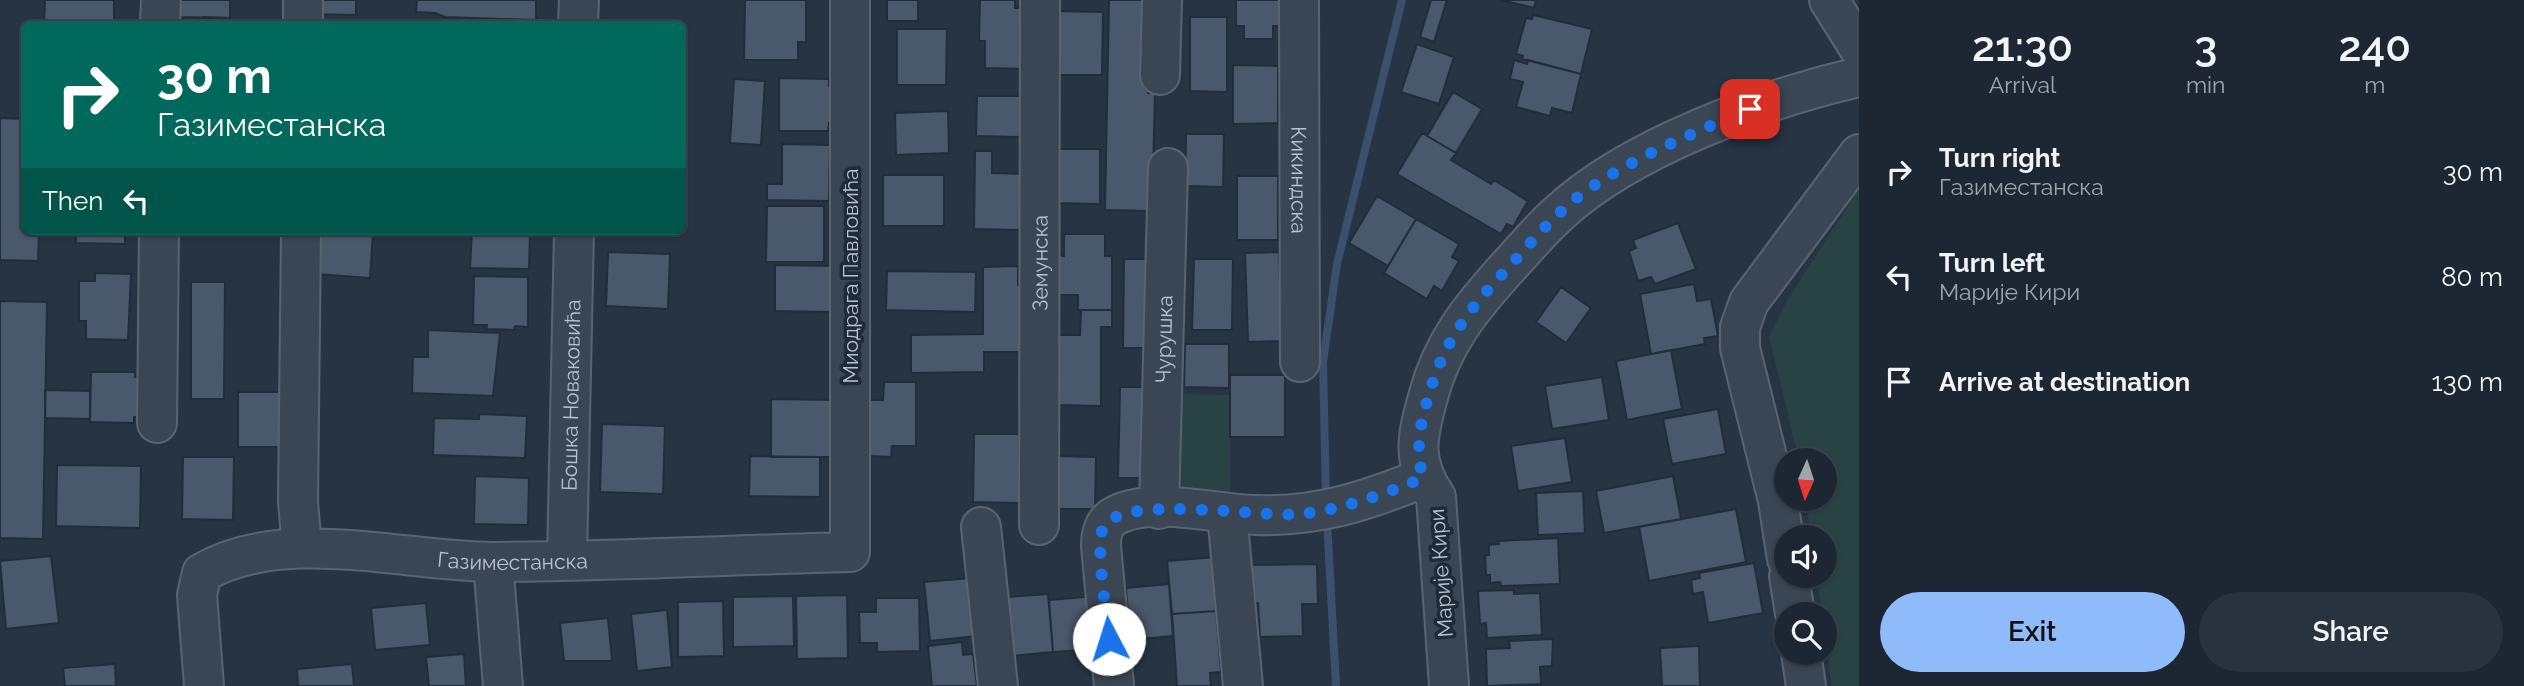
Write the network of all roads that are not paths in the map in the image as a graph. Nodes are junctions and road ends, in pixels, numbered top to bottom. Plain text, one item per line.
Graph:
1 (161, 0) edge
2 (303, 0) edge
3 (579, 0) edge
4 (850, 0) edge
5 (1040, 0) edge
6 (1162, 0) edge
7 (1299, 0) edge
8 (1829, 0) edge
9 (160, 21) edge
10 (303, 21) edge
11 (578, 21) edge
12 (1859, 48) edge
13 (1160, 75) dead end
14 (1859, 77) edge
15 (1859, 154) edge
16 (1168, 168) dead end
17 (159, 235) edge
18 (300, 235) edge
19 (574, 235) edge
20 (1300, 362) dead end
21 (157, 423) dead end
22 (1423, 478) junction
23 (1159, 509) junction
24 (1227, 513) junction
25 (1039, 525) dead end
26 (1782, 525) edge
27 (981, 527) dead end
28 (302, 548) junction
29 (850, 552) joint
30 (566, 559) junction
31 (493, 562) junction
32 (1803, 665) edge
33 (204, 686) edge
34 (503, 686) edge
35 (998, 686) edge
36 (1114, 686) edge
37 (1243, 686) edge
38 (1449, 686) edge
39 (1806, 686) edge

1 - 9 street
2 - 10 street
3 - 11 street
4 - 29 street, Миодрага Павловића
5 - 25 street, Земунска
6 - 13 street
7 - 20 street, Кикиндска
8 - 12 street
14 - 22 street, Марије Кири
15 - 26 street
16 - 23 street, Чурушка
17 - 21 street
18 - 28 street
19 - 30 street, Бошка Новаковића
22 - 24 street
22 - 38 street, Марије Кири
23 - 24 street
23 - 36 street
24 - 37 street
27 - 35 street
28 - 31 street, Газиместанска
28 - 33 street, Газиместанска
29 - 30 street, Газиместанска
30 - 31 street, Газиместанска
31 - 34 street
32 - 39 street

